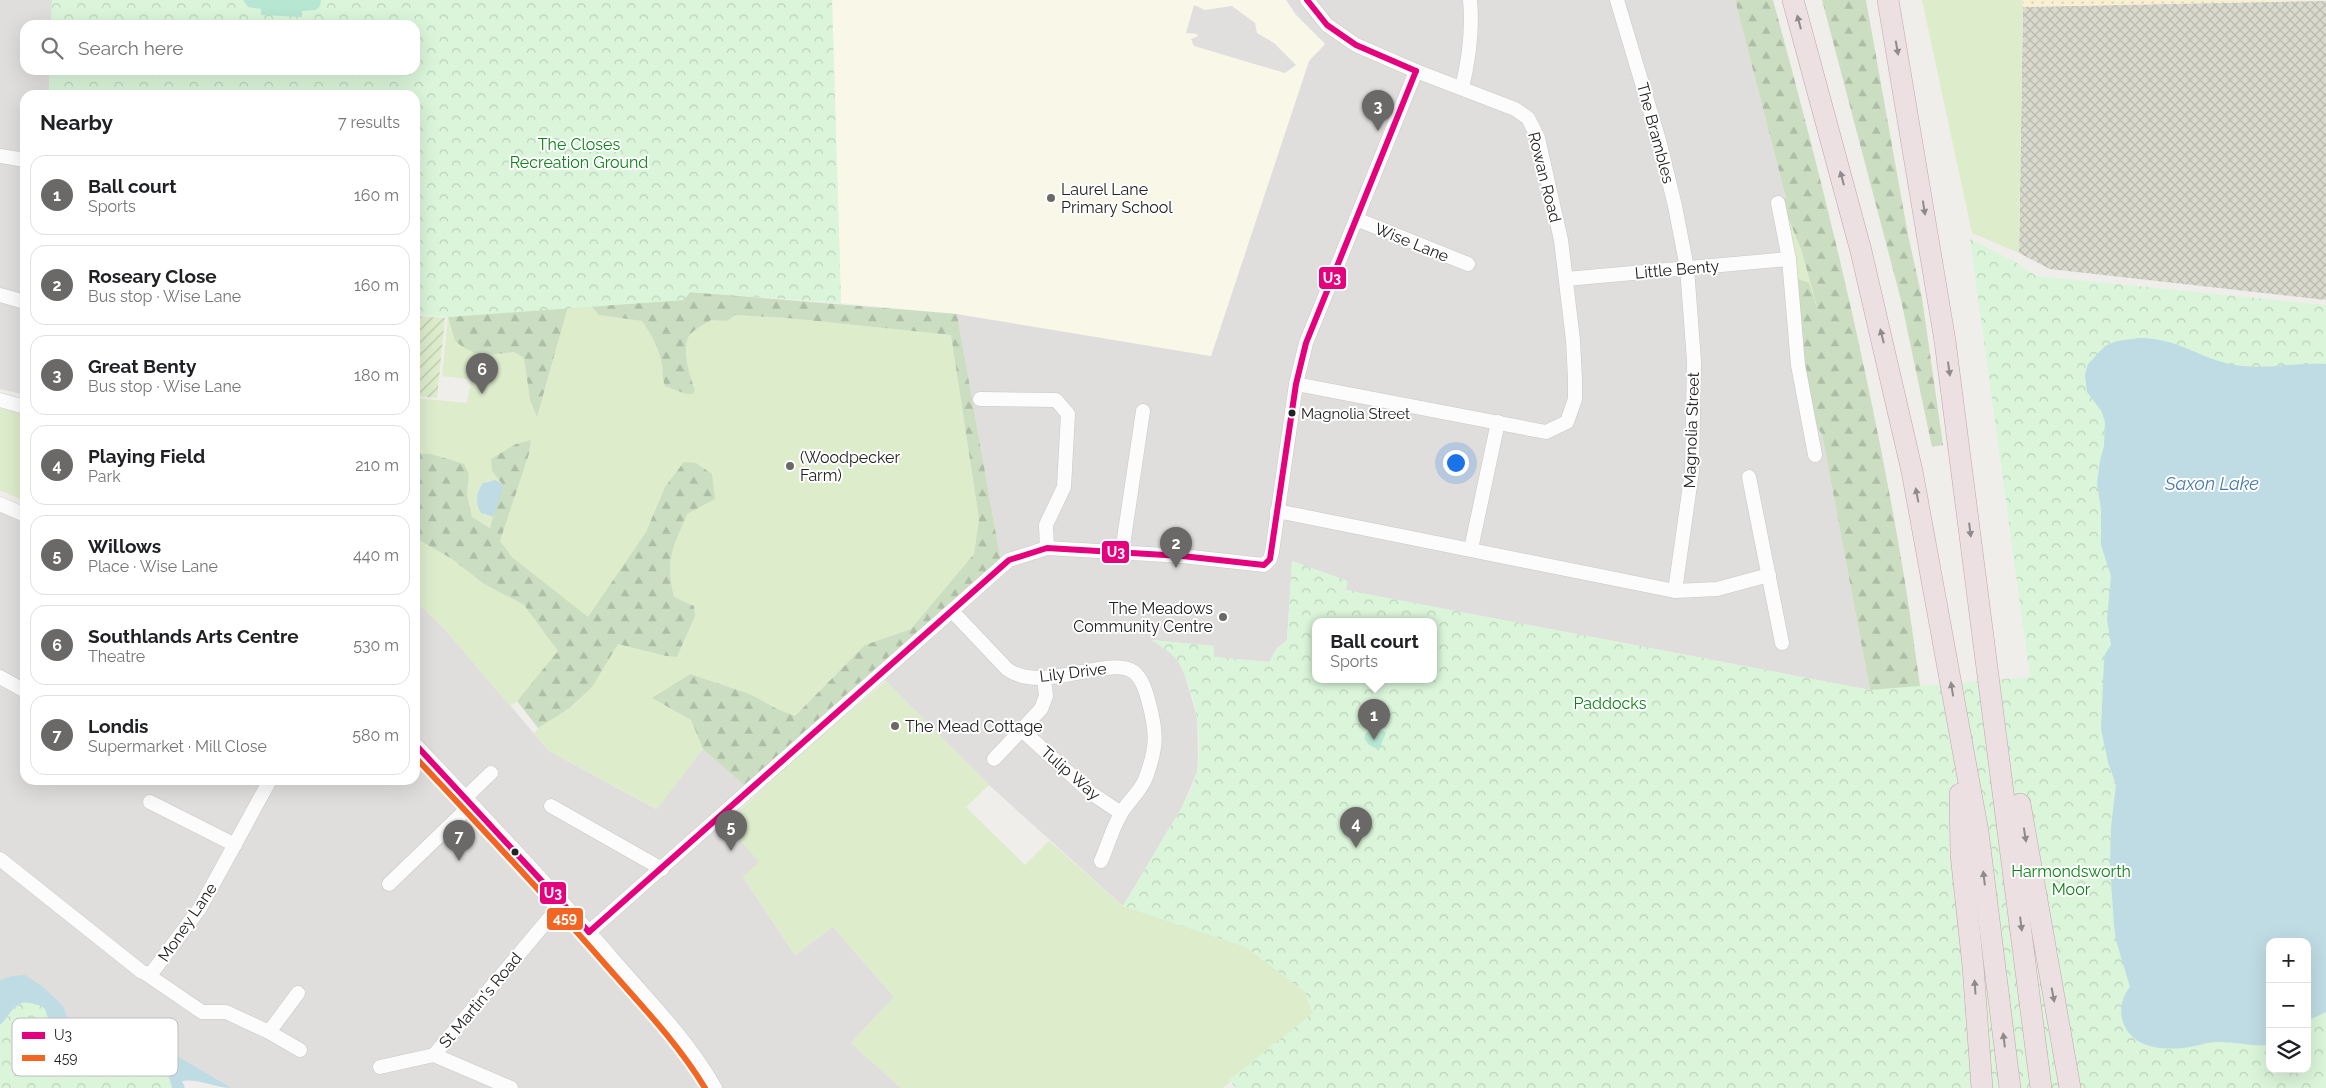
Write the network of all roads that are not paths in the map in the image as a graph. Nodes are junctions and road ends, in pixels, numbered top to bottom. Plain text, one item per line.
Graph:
1 (1307, 0) edge
2 (1470, 0) edge
3 (1617, 0) edge
4 (1793, 0) edge
5 (1888, 0) edge
6 (1416, 71) junction
7 (1462, 88) junction
8 (0, 156) edge
9 (20, 159) edge
10 (1778, 203) dead end
11 (1356, 219) junction
12 (1788, 259) junction
13 (1468, 264) dead end
14 (1687, 268) junction
15 (1566, 279) junction
16 (0, 295) edge
17 (20, 301) edge
18 (1296, 384) junction
19 (980, 399) dead end
20 (0, 400) edge
21 (20, 406) edge
22 (1143, 411) dead end
23 (1498, 422) junction
24 (1815, 455) dead end
25 (1749, 477) dead end
26 (0, 504) edge
27 (1277, 511) junction
28 (20, 513) edge
29 (1047, 548) junction
30 (1471, 549) junction
31 (1122, 552) junction
32 (1769, 575) junction
33 (1675, 591) junction
34 (952, 611) junction
35 (1782, 643) dead end
36 (0, 677) edge
37 (1044, 678) junction
38 (1991, 685) junction
39 (20, 688) edge
40 (1023, 731) junction
41 (1960, 738) junction
42 (420, 749) edge
43 (994, 759) dead end
44 (491, 773) dead end
45 (267, 785) edge
46 (468, 801) junction
47 (150, 802) dead end
48 (552, 806) dead end
49 (1121, 813) junction
50 (235, 845) junction
51 (0, 859) edge
52 (1101, 861) dead end
53 (662, 869) junction
54 (389, 884) dead end
55 (562, 903) junction
56 (589, 932) junction
57 (145, 973) junction
58 (298, 993) dead end
59 (269, 1032) junction
60 (300, 1050) dead end
61 (434, 1055) junction
62 (380, 1067) dead end
63 (511, 1088) edge
64 (715, 1088) edge
65 (1982, 1088) edge
66 (2010, 1088) edge
67 (2041, 1088) edge
68 (2070, 1088) edge

1 - 6 street, Rowan Road
2 - 7 street
3 - 14 street, The Brambles
41 -> 4 highway
5 -> 38 highway
6 - 7 street, Rowan Road
6 - 11 street, Wise Lane
7 - 15 street, Rowan Road
8 - 9 street
10 - 12 street
11 - 13 street, Wise Lane
11 - 18 street, Wise Lane
12 - 14 street, Little Benty
12 - 24 street
14 - 15 street, Little Benty
14 - 33 street, Magnolia Street
15 - 23 street, Rowan Road
16 - 17 street
18 - 23 street
18 - 27 street, Wise Lane
19 - 29 street
20 - 21 street
22 - 31 street
23 - 30 street
25 - 32 street
26 - 28 street
27 - 30 street
27 - 31 street
29 - 31 street
29 - 34 street
30 - 33 street
32 - 33 street
32 - 35 street
34 - 37 street, Lily Drive
34 - 53 street
36 - 39 street
37 - 40 street
37 - 49 street, Lily Drive
38 -> 67 highway
38 -> 68 highway
40 - 43 street
40 - 49 street, Tulip Way
65 -> 41 highway
66 -> 41 highway
42 - 46 street
44 - 46 street
45 - 50 street, Money Lane
46 - 54 street
46 - 55 street
47 - 50 street
48 - 53 street
49 - 52 street, Lily Drive
50 - 57 street, Money Lane
51 - 57 street, Money Lane
53 - 56 street
55 - 56 street
55 - 61 street, St Martin's Road
56 - 64 street
57 - 59 street
58 - 59 street
59 - 60 street
61 - 62 street
61 - 63 street, St Martin's Road

